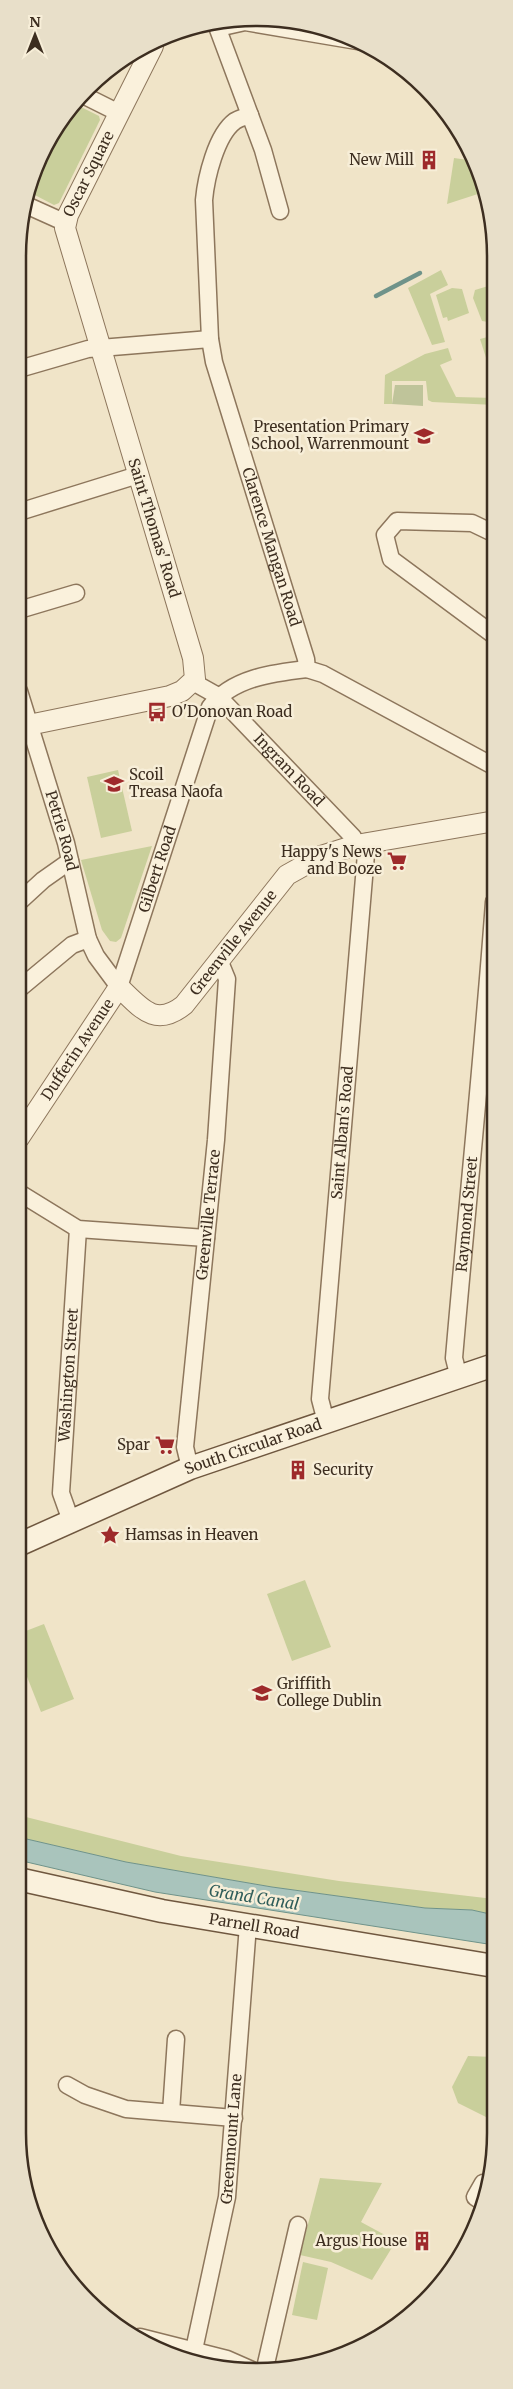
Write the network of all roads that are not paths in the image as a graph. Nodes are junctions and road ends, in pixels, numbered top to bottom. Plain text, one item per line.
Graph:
1 (277, 27) edge
2 (218, 30) edge
3 (315, 34) edge
4 (150, 53) edge
5 (90, 98) edge
6 (119, 113) junction
7 (250, 115) junction
8 (32, 208) edge
9 (280, 211) dead end
10 (66, 223) junction
11 (210, 339) junction
12 (100, 349) junction
13 (26, 367) edge
14 (138, 474) junction
15 (26, 510) edge
16 (487, 530) edge
17 (76, 593) dead end
18 (26, 608) edge
19 (487, 630) edge
20 (307, 669) junction
21 (192, 682) junction
22 (218, 696) junction
23 (26, 726) edge
24 (26, 732) edge
25 (487, 763) edge
26 (487, 822) edge
27 (361, 844) junction
28 (70, 861) junction
29 (26, 896) edge
30 (88, 939) junction
31 (220, 962) junction
32 (26, 983) edge
33 (120, 987) junction
34 (487, 998) edge
35 (26, 1126) edge
36 (26, 1197) edge
37 (78, 1229) junction
38 (206, 1238) junction
39 (487, 1368) edge
40 (459, 1378) junction
41 (326, 1422) junction
42 (190, 1468) junction
43 (70, 1521) junction
44 (26, 1541) edge
45 (26, 1881) edge
46 (248, 1926) junction
47 (487, 1965) edge
48 (176, 2039) dead end
49 (67, 2085) dead end
50 (171, 2112) junction
51 (234, 2118) junction
52 (298, 2225) dead end
53 (193, 2354) edge
54 (203, 2356) edge
55 (233, 2361) edge
56 (266, 2362) edge

1 - 3 street
2 - 7 street
4 - 6 street, Oscar Square
5 - 6 street, Oscar Square
6 - 10 street, Oscar Square
7 - 9 street
7 - 11 street, Clarence Mangan Road
8 - 10 street, Oscar Square
10 - 12 street, Saint Thomas' Road
11 - 12 street
11 - 20 street, Clarence Mangan Road
12 - 13 street
12 - 14 street, Saint Thomas' Road
14 - 15 street
14 - 21 street, Saint Thomas' Road
16 - 19 street
17 - 18 street
20 - 22 street
20 - 25 street
21 - 22 street, Ingram Road
21 - 23 street
22 - 27 street, Ingram Road
22 - 33 street, Gilbert Road
24 - 28 street, Petrie Road
26 - 27 street, Greenville Avenue
27 - 31 street, Greenville Avenue
27 - 41 street, Saint Alban's Road
28 - 29 street
28 - 30 street, Petrie Road
30 - 32 street
30 - 33 street, Greenville Avenue
31 - 33 street, Greenville Avenue
31 - 38 street, Greenville Terrace
33 - 35 street, Dufferin Avenue
34 - 40 street, Raymond Street
36 - 37 street
37 - 38 street
37 - 43 street, Washington Street
38 - 42 street, Greenville Terrace
39 - 40 main road, South Circular Road
40 - 41 main road, South Circular Road
41 - 42 main road, South Circular Road
42 - 43 main road, South Circular Road
43 - 44 main road, South Circular Road
45 - 46 main road, Parnell Road
46 - 47 main road, Parnell Road
46 - 51 street, Greenmount Lane
48 - 50 street
49 - 50 street
50 - 51 street
51 - 53 street, Greenmount Lane
52 - 56 street
54 - 55 street

